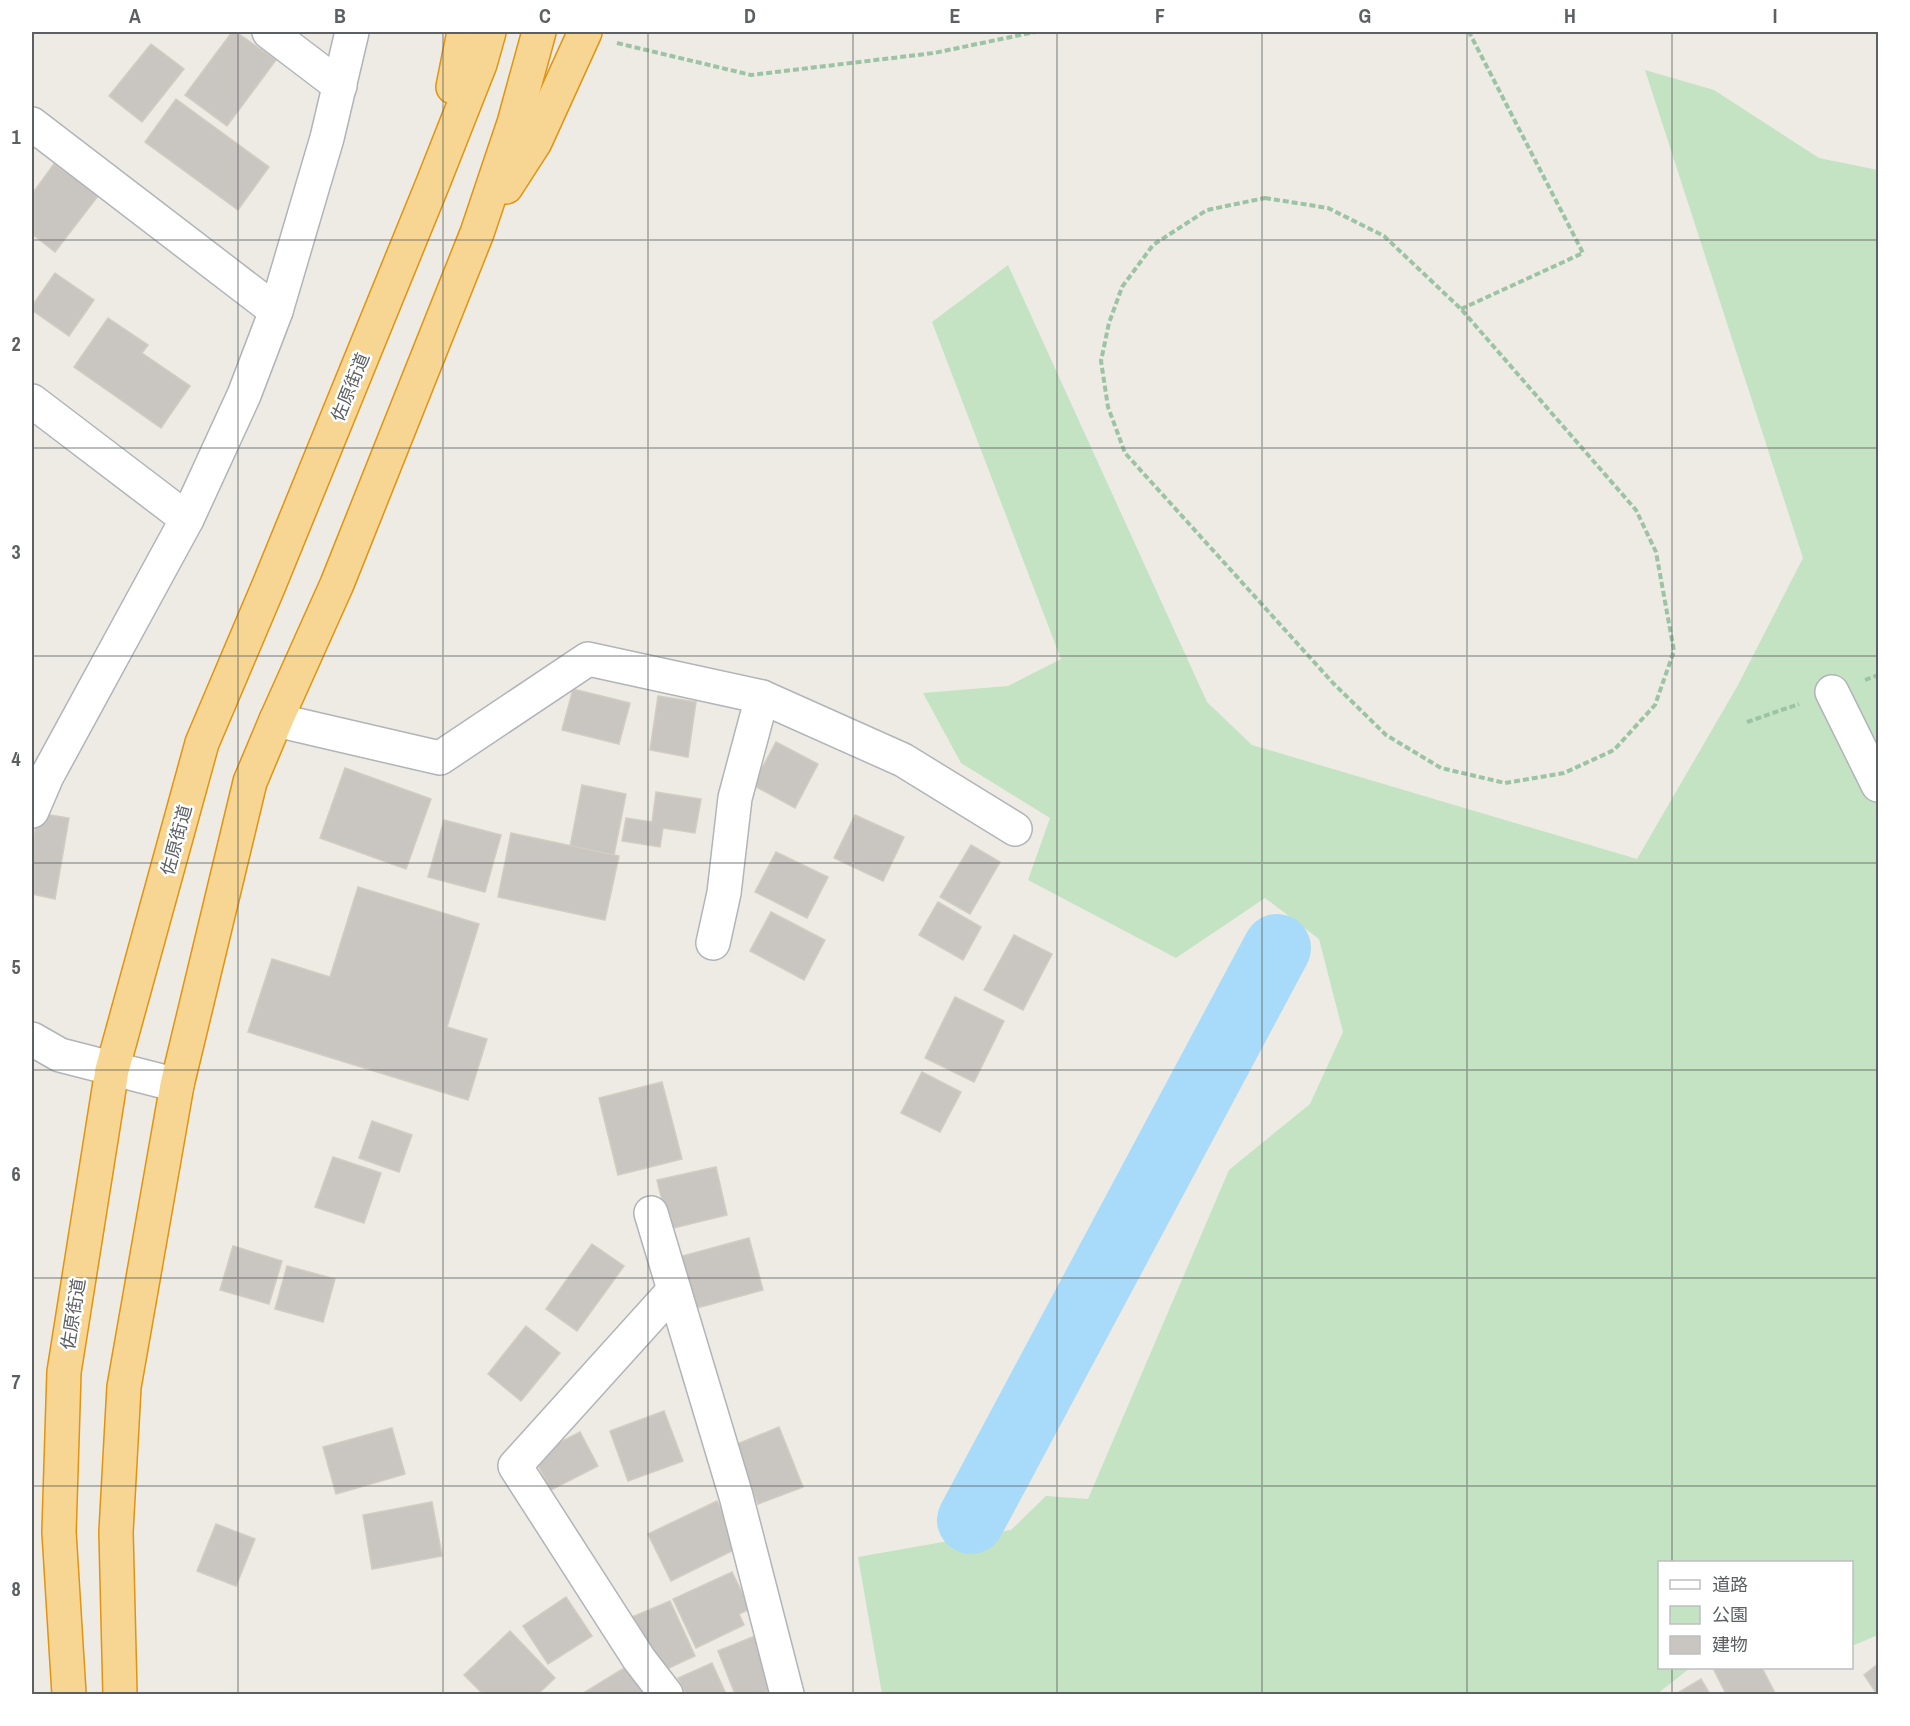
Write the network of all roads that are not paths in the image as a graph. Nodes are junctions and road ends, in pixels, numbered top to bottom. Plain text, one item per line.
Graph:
1 (269, 32) edge
2 (352, 32) edge
3 (464, 32) edge
4 (489, 32) edge
5 (539, 32) edge
6 (585, 33) edge
7 (340, 86) junction
8 (32, 124) edge
9 (434, 183) junction
10 (477, 233) junction
11 (276, 311) junction
12 (32, 401) edge
13 (187, 519) junction
14 (1832, 692) dead end
15 (762, 697) junction
16 (276, 720) junction
17 (39, 770) edge
18 (1878, 785) edge
19 (32, 811) edge
20 (1016, 829) dead end
21 (713, 943) dead end
22 (32, 1040) edge
23 (112, 1070) junction
24 (177, 1085) junction
25 (651, 1213) dead end
26 (674, 1290) junction
27 (69, 1695) edge
28 (120, 1695) edge
29 (666, 1695) edge
30 (787, 1695) edge

1 - 7 street
2 - 7 street
3 - 9 highway
4 - 9 highway, 佐原街道
5 - 10 highway
6 - 10 highway
7 - 11 street
8 - 11 street
9 - 23 highway, 佐原街道
10 - 16 highway
11 - 13 street
12 - 13 street
13 - 17 street
14 - 18 street
15 - 16 street
15 - 20 street
15 - 21 street
16 - 24 highway
17 - 19 street
22 - 23 street
23 - 24 street
23 - 27 highway, 佐原街道
24 - 28 highway
25 - 26 street
26 - 29 street
26 - 30 street

